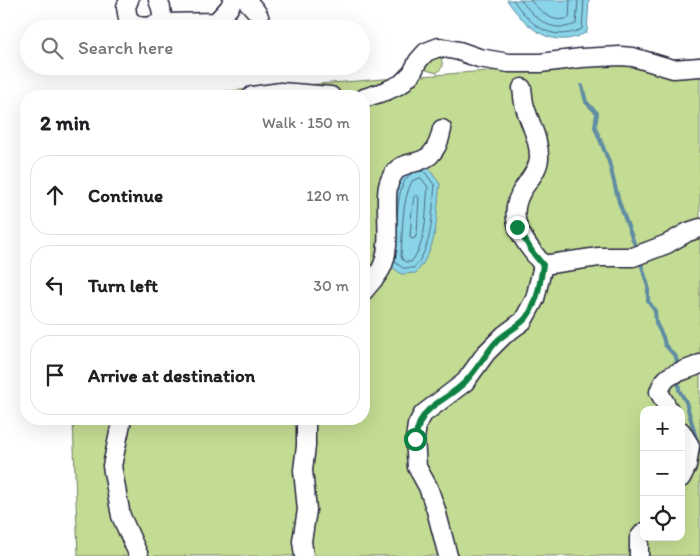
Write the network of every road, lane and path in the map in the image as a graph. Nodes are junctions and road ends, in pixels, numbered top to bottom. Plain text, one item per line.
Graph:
1 (129, 0) edge
2 (158, 0) edge
3 (233, 0) edge
4 (246, 0) edge
5 (128, 20) edge
6 (164, 20) edge
7 (225, 20) edge
8 (260, 20) edge
9 (700, 67) edge
10 (522, 88) dead end
11 (370, 96) edge
12 (442, 129) dead end
13 (700, 228) edge
14 (543, 265) junction
15 (370, 283) edge
16 (687, 369) edge
17 (667, 406) edge
18 (121, 425) edge
19 (306, 425) edge
20 (685, 438) edge
21 (685, 470) edge
22 (640, 537) edge
23 (139, 556) edge
24 (304, 556) edge
25 (448, 556) edge
26 (639, 556) edge

1 - 5 street
2 - 6 street
3 - 7 street
4 - 8 street
9 - 11 street
10 - 14 street
12 - 15 street
13 - 14 street
14 - 25 street
16 - 17 street
18 - 23 street
19 - 24 street
20 - 21 street
22 - 26 street

